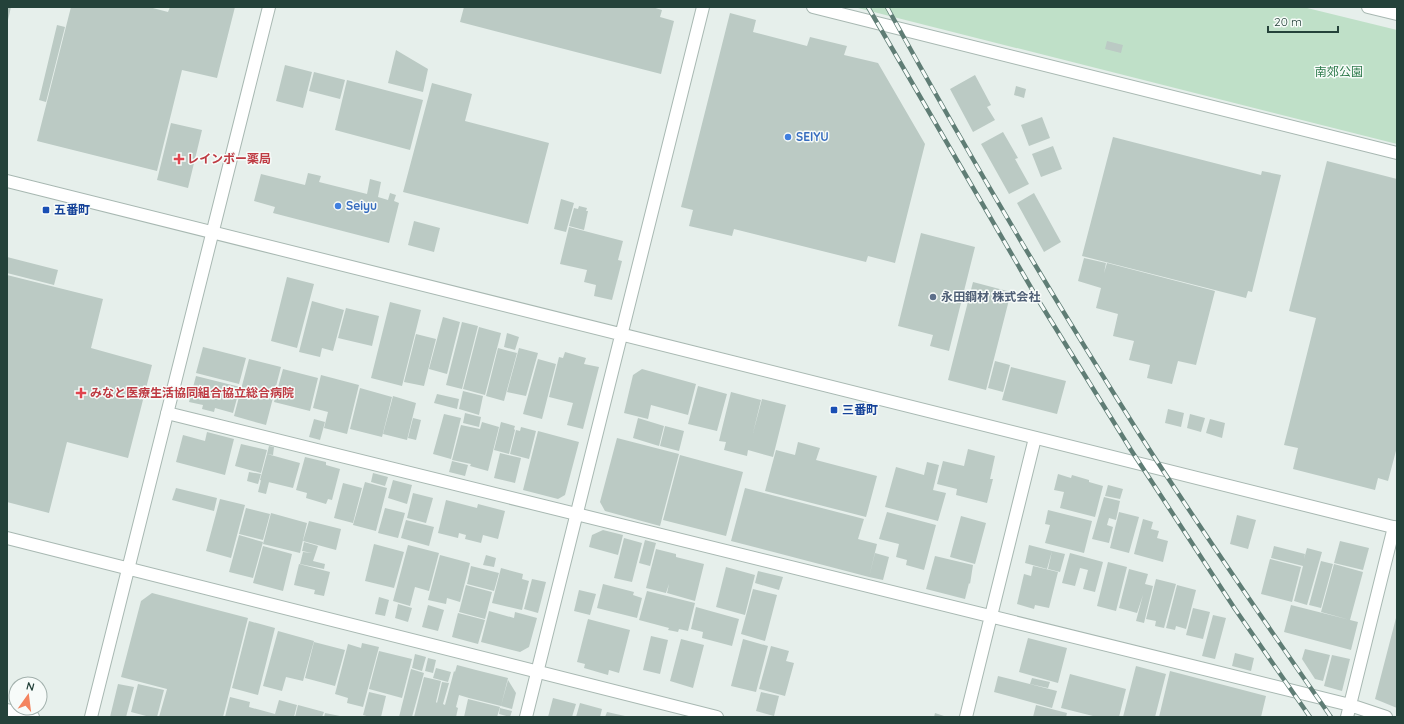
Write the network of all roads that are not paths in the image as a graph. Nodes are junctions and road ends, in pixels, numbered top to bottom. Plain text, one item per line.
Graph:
1 (269, 7) edge
2 (704, 7) edge
3 (813, 7) edge
4 (1368, 7) edge
5 (1397, 14) edge
6 (1397, 153) edge
7 (7, 181) edge
8 (213, 233) junction
9 (622, 335) junction
10 (167, 413) junction
11 (1035, 438) junction
12 (577, 515) junction
13 (1396, 525) edge
14 (7, 538) edge
15 (128, 569) junction
16 (991, 617) junction
17 (537, 673) junction
18 (7, 710) edge
19 (1349, 711) edge
20 (34, 717) edge
21 (91, 717) edge
22 (526, 717) edge
23 (717, 717) edge
24 (966, 717) edge
25 (1386, 717) edge

1 - 8 street
2 - 9 street
3 - 6 street
4 - 5 street
7 - 8 street
8 - 9 street
8 - 10 street
9 - 11 street
9 - 12 street
10 - 12 street
10 - 15 street
11 - 13 street
11 - 16 street
12 - 16 street
12 - 17 street
13 - 19 street
14 - 15 street
15 - 17 street
15 - 21 street
16 - 19 street
16 - 24 street
17 - 22 street
17 - 23 street
18 - 20 street
19 - 25 street

